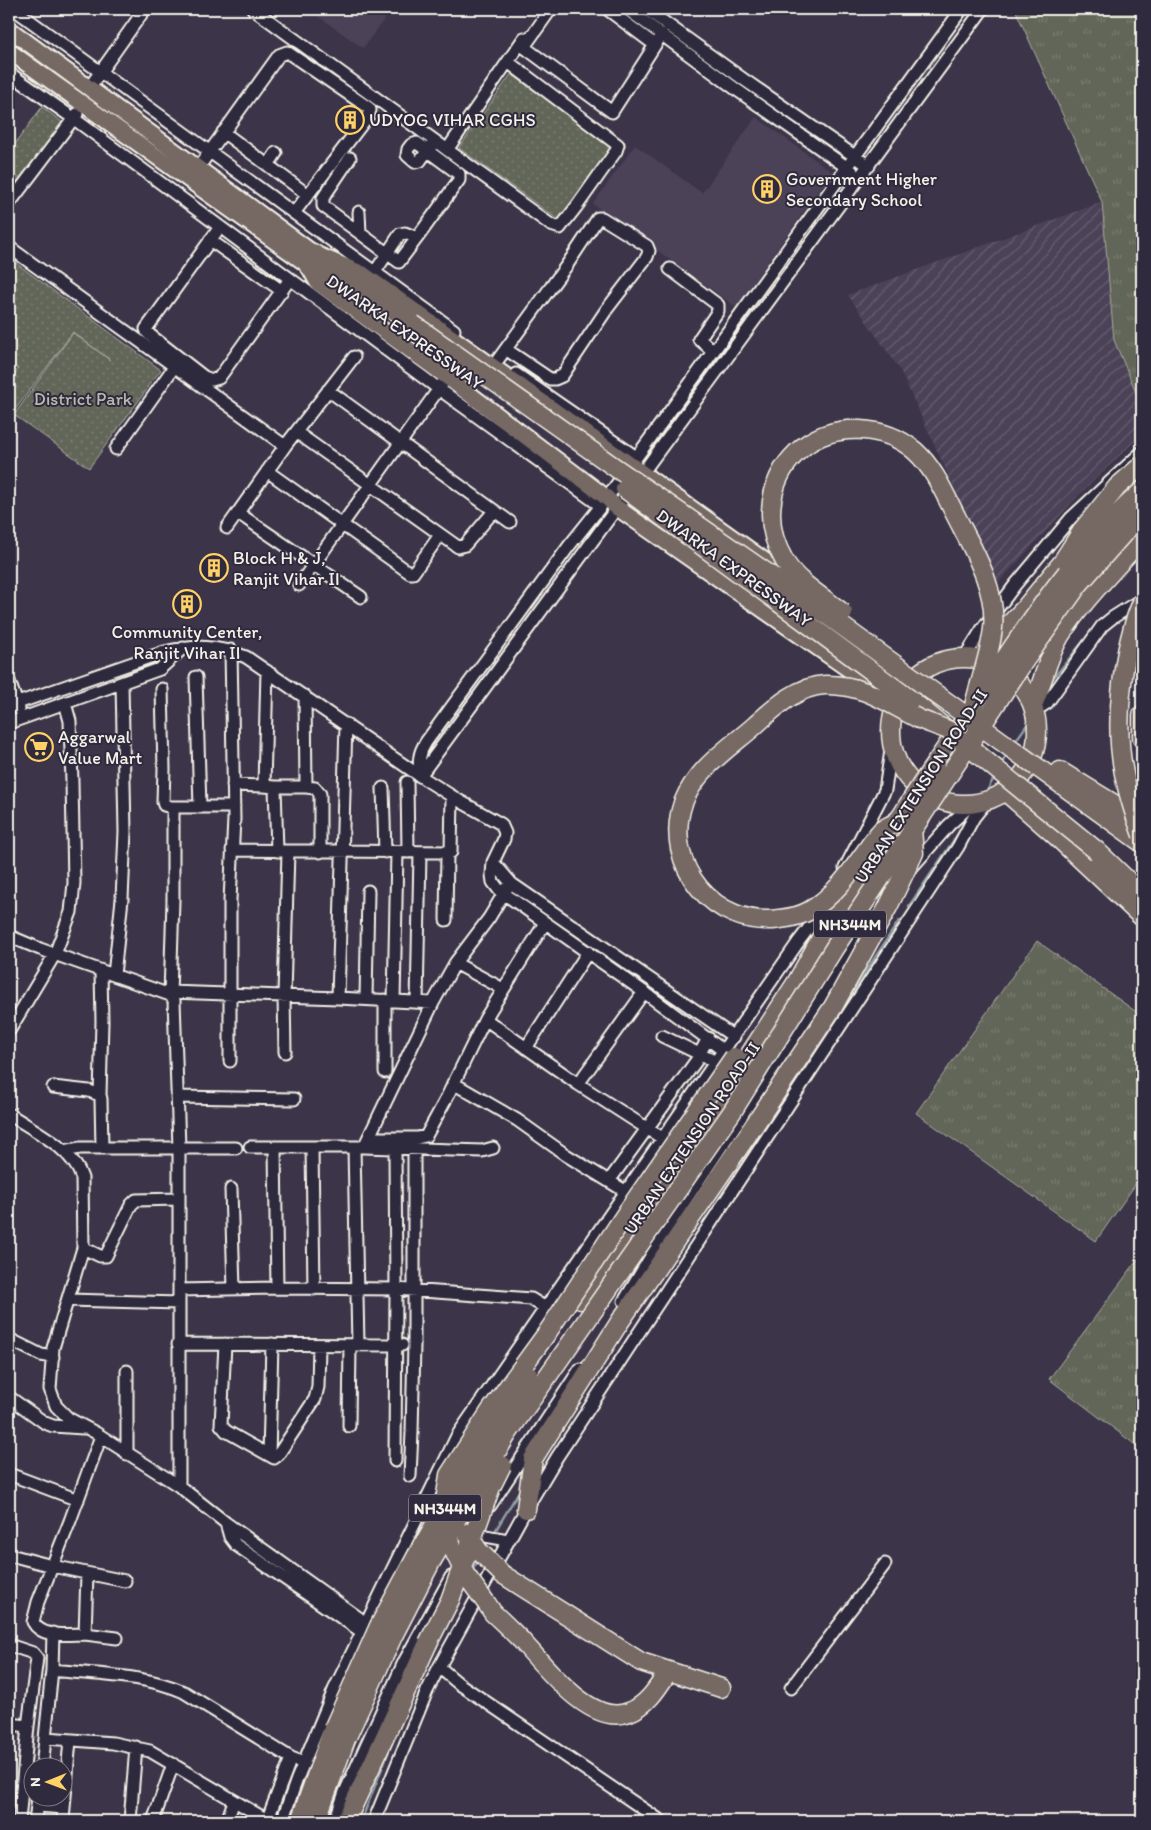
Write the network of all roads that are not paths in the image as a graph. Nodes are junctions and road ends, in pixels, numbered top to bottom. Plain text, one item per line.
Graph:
1 (14, 9) edge
2 (146, 9) edge
3 (253, 9) edge
4 (545, 9) edge
5 (551, 9) edge
6 (608, 9) edge
7 (646, 9) edge
8 (962, 9) edge
9 (984, 9) edge
10 (632, 10) edge
11 (9, 29) edge
12 (662, 34) junction
13 (655, 44) junction
14 (9, 51) edge
15 (508, 62) junction
16 (100, 72) junction
17 (9, 73) edge
18 (89, 88) junction
19 (83, 105) junction
20 (74, 118) junction
21 (223, 132) junction
22 (432, 146) junction
23 (447, 150) junction
24 (209, 152) junction
25 (276, 153) dead end
26 (855, 156) junction
27 (350, 158) dead end
28 (268, 165) junction
29 (869, 166) junction
30 (847, 167) junction
31 (198, 168) junction
32 (861, 178) junction
33 (308, 195) junction
34 (9, 204) edge
35 (359, 212) dead end
36 (294, 213) junction
37 (220, 227) junction
38 (360, 233) junction
39 (210, 240) junction
40 (9, 247) edge
41 (388, 253) junction
42 (311, 259) junction
43 (670, 269) dead end
44 (375, 272) junction
45 (290, 279) junction
46 (282, 291) junction
47 (409, 328) junction
48 (507, 350) junction
49 (713, 351) junction
50 (354, 357) dead end
51 (497, 361) junction
52 (174, 367) junction
53 (443, 383) junction
54 (328, 390) junction
55 (296, 432) junction
56 (401, 443) junction
57 (285, 446) junction
58 (116, 449) dead end
59 (1142, 452) edge
60 (1142, 465) edge
61 (636, 466) junction
62 (267, 471) junction
63 (1142, 477) edge
64 (371, 485) junction
65 (1142, 491) edge
66 (608, 504) junction
67 (494, 511) junction
68 (238, 513) junction
69 (1142, 516) edge
70 (510, 522) dead end
71 (343, 524) junction
72 (227, 528) dead end
73 (580, 531) junction
74 (440, 535) junction
75 (1142, 538) edge
76 (592, 540) junction
77 (314, 565) junction
78 (299, 586) dead end
79 (361, 597) dead end
80 (1142, 601) edge
81 (1034, 614) junction
82 (183, 648) junction
83 (874, 648) junction
84 (231, 650) junction
85 (971, 658) junction
86 (267, 671) junction
87 (919, 673) junction
88 (196, 677) dead end
89 (9, 681) edge
90 (122, 683) junction
91 (162, 689) dead end
92 (305, 696) junction
93 (897, 702) junction
94 (13, 704) edge
95 (65, 704) junction
96 (974, 706) junction
97 (1034, 708) junction
98 (1142, 715) edge
99 (22, 718) junction
100 (9, 723) edge
101 (346, 724) junction
102 (948, 730) junction
103 (1142, 738) edge
104 (892, 744) junction
105 (1033, 757) junction
106 (420, 776) junction
107 (407, 782) dead end
108 (233, 786) junction
109 (269, 786) junction
110 (306, 787) junction
111 (383, 788) dead end
112 (1006, 792) junction
113 (452, 796) junction
114 (978, 804) junction
115 (170, 807) junction
116 (200, 807) junction
117 (234, 807) junction
118 (1142, 821) edge
119 (905, 825) junction
120 (1142, 835) edge
121 (1142, 843) edge
122 (232, 850) junction
123 (282, 851) junction
124 (342, 851) junction
125 (320, 852) junction
126 (402, 852) junction
127 (447, 852) junction
128 (492, 862) junction
129 (510, 882) junction
130 (368, 891) dead end
131 (504, 894) junction
132 (1142, 894) edge
133 (1142, 917) edge
134 (446, 920) dead end
135 (545, 924) junction
136 (9, 936) edge
137 (588, 952) junction
138 (55, 954) junction
139 (455, 964) junction
140 (101, 971) junction
141 (114, 975) junction
142 (504, 989) junction
143 (644, 992) junction
144 (170, 993) junction
145 (230, 994) junction
146 (284, 996) junction
147 (338, 998) junction
148 (366, 999) junction
149 (390, 1000) junction
150 (417, 1002) junction
151 (433, 1003) junction
152 (485, 1019) junction
153 (9, 1031) edge
154 (662, 1036) dead end
155 (734, 1037) junction
156 (708, 1038) junction
157 (759, 1040) junction
158 (526, 1048) junction
159 (724, 1051) junction
160 (285, 1052) dead end
161 (700, 1054) junction
162 (230, 1061) dead end
163 (716, 1062) junction
164 (385, 1072) dead end
165 (453, 1083) junction
166 (578, 1084) junction
167 (53, 1087) dead end
168 (100, 1095) junction
169 (177, 1097) junction
170 (294, 1099) dead end
171 (9, 1114) edge
172 (648, 1129) junction
173 (662, 1138) junction
174 (362, 1144) junction
175 (250, 1147) dead end
176 (275, 1147) junction
177 (312, 1147) junction
178 (102, 1148) junction
179 (178, 1148) junction
180 (236, 1148) dead end
181 (395, 1148) junction
182 (414, 1148) junction
183 (493, 1148) dead end
184 (64, 1151) junction
185 (609, 1181) junction
186 (231, 1189) dead end
187 (625, 1191) junction
188 (178, 1199) junction
189 (83, 1248) junction
190 (277, 1288) junction
191 (234, 1289) junction
192 (314, 1289) junction
193 (396, 1289) junction
194 (179, 1290) junction
195 (357, 1290) junction
196 (412, 1291) junction
197 (68, 1300) junction
198 (179, 1302) junction
199 (544, 1307) junction
200 (9, 1339) edge
201 (178, 1344) junction
202 (225, 1344) junction
203 (272, 1344) junction
204 (319, 1345) junction
205 (354, 1345) junction
206 (396, 1345) junction
207 (414, 1345) junction
208 (52, 1357) junction
209 (127, 1371) dead end
210 (9, 1397) edge
211 (349, 1426) dead end
212 (86, 1428) junction
213 (508, 1433) junction
214 (101, 1436) junction
215 (127, 1454) junction
216 (269, 1455) junction
217 (395, 1461) dead end
218 (9, 1474) edge
219 (449, 1475) junction
220 (410, 1476) dead end
221 (179, 1486) junction
222 (78, 1500) junction
223 (526, 1509) junction
224 (474, 1534) junction
225 (508, 1540) junction
226 (9, 1558) edge
227 (885, 1564) dead end
228 (52, 1566) junction
229 (87, 1574) junction
230 (125, 1581) dead end
231 (364, 1628) junction
232 (53, 1633) junction
233 (85, 1634) junction
234 (117, 1638) dead end
235 (9, 1645) edge
236 (439, 1667) junction
237 (52, 1670) junction
238 (666, 1675) dead end
239 (720, 1688) dead end
240 (791, 1688) dead end
241 (9, 1724) edge
242 (28, 1726) junction
243 (46, 1738) junction
244 (70, 1740) junction
245 (136, 1747) junction
246 (43, 1758) edge
247 (68, 1758) edge
248 (292, 1758) junction
249 (304, 1763) junction
250 (173, 1764) junction
251 (9, 1790) edge
252 (21, 1791) junction
253 (234, 1801) junction
254 (37, 1808) edge
255 (64, 1808) edge
256 (267, 1820) edge
257 (19, 1821) edge
258 (35, 1821) edge
259 (63, 1821) edge
260 (130, 1821) edge
261 (153, 1821) edge
262 (227, 1821) edge
263 (282, 1821) edge
264 (300, 1821) edge
265 (316, 1821) edge
266 (335, 1821) edge
267 (346, 1821) edge
268 (374, 1821) edge
269 (661, 1821) edge

1 - 16 street
2 - 16 street
3 - 22 street
4 - 15 street
5 - 13 street
6 - 13 street
7 - 26 street
8 - 26 street
9 - 29 street
10 - 12 street
11 - 18 main road
12 - 13 street
12 - 30 street
14 - 19 main road
15 - 23 street
15 - 23 street
16 - 18 street
16 - 24 street
17 - 20 street
18 - 31 main road
19 - 20 street
19 - 42 main road
20 - 34 street
20 - 37 street
21 - 24 street
21 - 28 street
21 - 33 street
22 - 23 street
22 - 41 street
24 - 31 street
24 - 36 street
25 - 28 street
26 - 29 street
26 - 30 street
27 - 38 street
28 - 33 street
29 - 32 street
30 - 32 street
30 - 49 street
31 - 42 main road
32 - 61 street
33 - 36 street
35 - 38 street
36 - 44 street
37 - 39 street
37 - 45 street
38 - 41 street
39 - 46 street
39 - 46 street
40 - 52 street
41 - 44 street
42 - 47 highway, DWARKA EXPRESSWAY
42 - 53 main road
42 - 61 main road
43 - 49 street
44 - 51 street
45 - 46 street
45 - 53 street
47 - 83 highway, DWARKA EXPRESSWAY, bridge
47 - 102 highway, DWARKA EXPRESSWAY, bridge
48 - 48 street
48 - 51 street
49 - 61 street
50 - 54 street
51 - 61 street
52 - 57 street
52 - 58 street
53 - 56 street
53 - 66 main road
54 - 55 street
54 - 56 street
55 - 57 street
55 - 64 street
56 - 64 street
56 - 67 street
57 - 62 street
59 - 85 street
60 - 81 highway, bridge
61 - 66 street
61 - 87 main road
62 - 68 street
62 - 71 street
63 - 85 highway
64 - 71 street
64 - 74 street
65 - 81 highway, URBAN EXTENSION ROAD-II / NH344M, bridge
66 - 73 street
66 - 76 street
66 - 93 main road
67 - 70 street
67 - 74 street
68 - 72 street
68 - 77 street
69 - 119 highway, URBAN EXTENSION ROAD-II / NH344M, bridge
71 - 74 street
71 - 77 street
73 - 76 street
73 - 106 street
75 - 97 highway
76 - 106 street
77 - 78 street
77 - 79 street
80 - 97 street
80 - 120 highway, bridge
81 - 96 highway, URBAN EXTENSION ROAD-II / NH344M, bridge
82 - 84 street
82 - 90 street
82 - 94 street
83 - 96 highway, bridge
83 - 121 highway, DWARKA EXPRESSWAY, bridge
84 - 86 street
84 - 108 street
85 - 87 highway
85 - 97 highway
86 - 92 street
86 - 109 street
87 - 93 highway
88 - 116 street
89 - 94 street
90 - 95 street
90 - 141 street
91 - 115 street
92 - 101 street
92 - 110 street
93 - 104 highway
94 - 99 street
95 - 99 street
95 - 138 street
96 - 119 highway, URBAN EXTENSION ROAD-II / NH344M, bridge
97 - 105 highway
98 - 103 highway
99 - 100 street
101 - 106 street
101 - 124 street
102 - 119 highway, bridge
102 - 132 highway, DWARKA EXPRESSWAY, bridge
104 - 114 highway
104 - 155 street
105 - 112 highway
105 - 118 highway
106 - 113 street
107 - 126 street
108 - 109 street
108 - 117 street
109 - 110 street
109 - 123 street
110 - 125 street
111 - 126 street
112 - 114 highway
112 - 133 highway
113 - 127 street
113 - 128 street
114 - 223 street
114 - 224 street
115 - 116 street
115 - 144 street
116 - 117 street
117 - 122 street
119 - 157 highway, URBAN EXTENSION ROAD-II / NH344M
119 - 213 highway, URBAN EXTENSION ROAD-II / NH344M, bridge
119 - 223 highway, bridge
122 - 123 street
122 - 145 street
123 - 125 street
123 - 146 street
124 - 125 street
124 - 126 street
124 - 147 street
126 - 127 street
126 - 149 street
126 - 150 street
127 - 134 street
128 - 129 street
128 - 131 street
129 - 131 street
129 - 155 street
130 - 148 street
131 - 135 street
131 - 139 street
135 - 137 street
135 - 142 street
136 - 138 street
137 - 143 street
137 - 158 street
138 - 140 street
138 - 153 street
139 - 142 street
139 - 151 street
140 - 141 street
140 - 168 street
141 - 144 street
142 - 152 street
143 - 156 street
143 - 166 street
144 - 145 street
144 - 169 street
145 - 146 street
145 - 162 street
146 - 147 street
146 - 160 street
147 - 148 street
148 - 149 street
149 - 150 street
149 - 164 street
150 - 151 street
151 - 174 street
152 - 158 street
152 - 165 street
154 - 161 street
155 - 159 street
156 - 159 street
156 - 161 street
157 - 219 highway, bridge
157 - 264 highway, URBAN EXTENSION ROAD-II / NH344M, bridge
158 - 166 street
159 - 163 street
161 - 163 street
161 - 172 street
163 - 173 street
165 - 174 street
165 - 185 street
166 - 172 street
167 - 168 street
168 - 178 street
169 - 170 street
169 - 179 street
171 - 184 street
172 - 173 street
172 - 185 street
173 - 187 street
174 - 177 street
174 - 181 street
174 - 195 street
175 - 176 street
176 - 177 street
176 - 190 street
177 - 192 street
178 - 179 street
178 - 184 street
179 - 180 street
179 - 188 street
181 - 182 street
181 - 193 street
182 - 183 street
182 - 196 street
184 - 189 street
185 - 187 street
186 - 191 street
187 - 199 street
188 - 189 street
188 - 194 street
189 - 197 street
190 - 191 street
190 - 192 street
191 - 194 street
192 - 195 street
193 - 195 street
193 - 196 street
193 - 206 street
194 - 198 street
195 - 205 street
196 - 199 street
196 - 207 street
197 - 198 street
197 - 208 street
198 - 201 street
199 - 231 street
200 - 208 street
201 - 202 street
201 - 221 street
202 - 203 street
202 - 216 street
203 - 204 street
203 - 216 street
204 - 205 street
204 - 216 street
205 - 206 street
205 - 211 street
206 - 207 street
206 - 217 street
207 - 220 street
208 - 212 street
209 - 215 street
210 - 212 street
212 - 214 street
213 - 265 highway, URBAN EXTENSION ROAD-II / NH344M, bridge
213 - 267 highway, bridge
214 - 215 street
214 - 222 street
215 - 221 street
218 - 222 street
219 - 238 highway, bridge
219 - 239 highway, bridge
221 - 231 street
222 - 228 street
223 - 225 street
224 - 225 street
224 - 266 street
225 - 236 street
226 - 228 street
227 - 240 street
228 - 229 street
228 - 232 street
229 - 230 street
229 - 233 street
231 - 249 street
232 - 233 street
232 - 237 street
233 - 234 street
235 - 242 street
236 - 268 street
236 - 269 street
237 - 243 street
237 - 248 street
241 - 242 street
242 - 252 street
243 - 244 street
243 - 246 street
244 - 245 street
244 - 247 street
245 - 250 street
245 - 260 street
248 - 249 street
248 - 256 street
249 - 263 street
250 - 253 street
250 - 261 street
251 - 252 street
252 - 257 street
253 - 256 street
253 - 262 street
254 - 258 street
255 - 259 street

